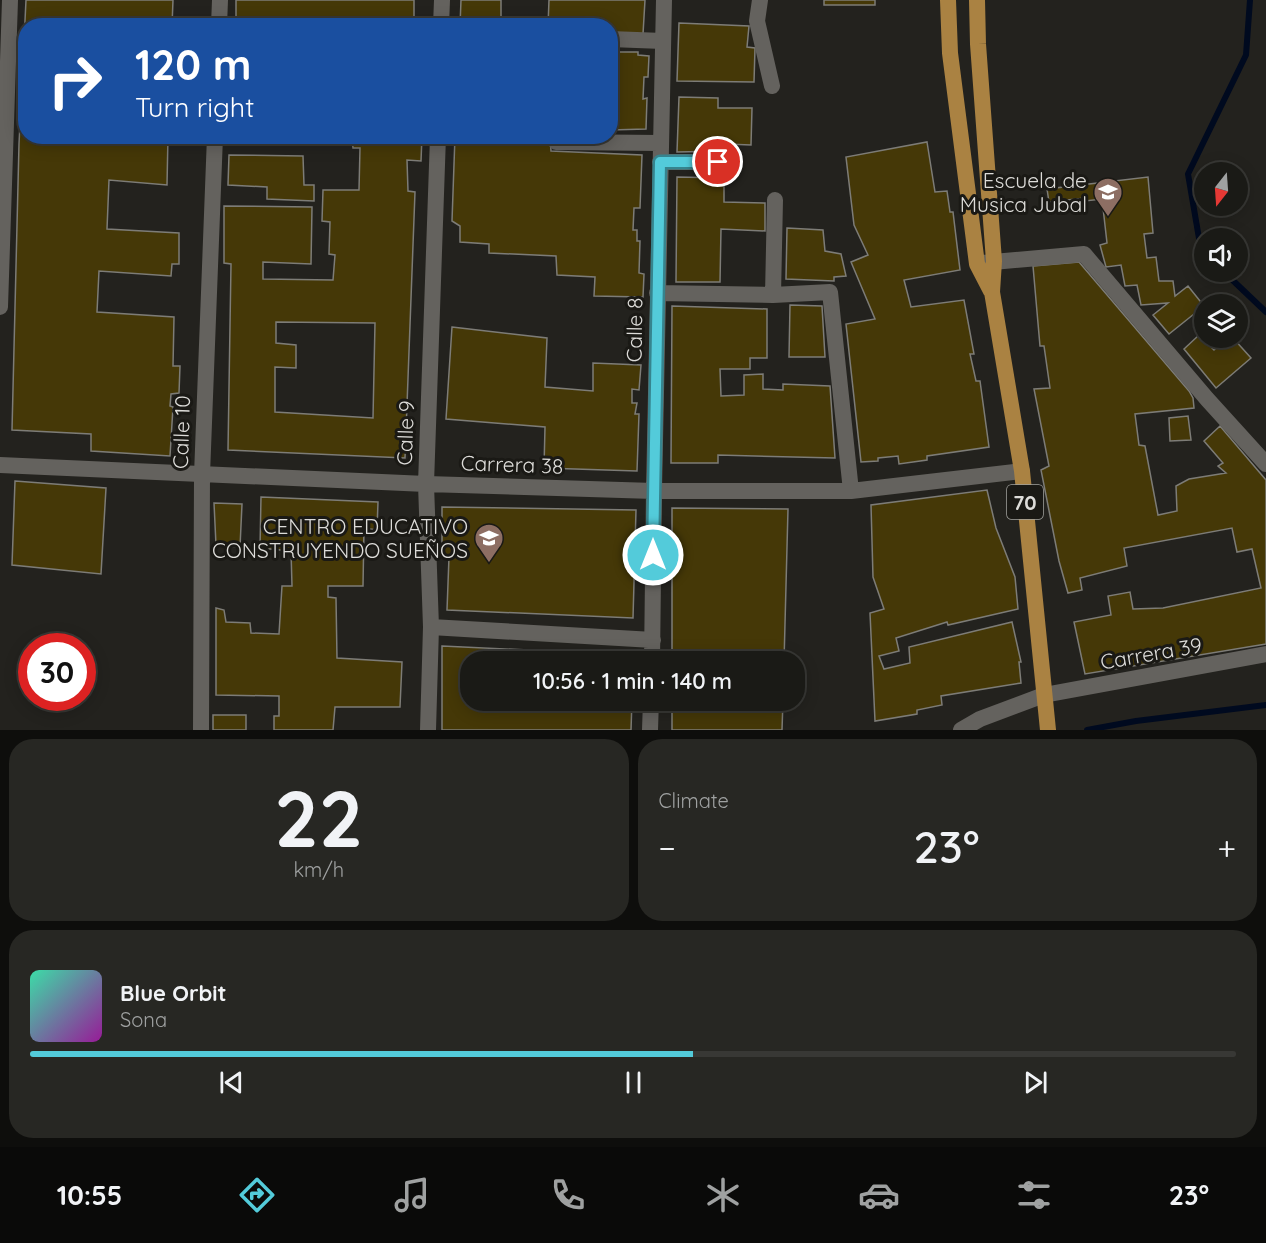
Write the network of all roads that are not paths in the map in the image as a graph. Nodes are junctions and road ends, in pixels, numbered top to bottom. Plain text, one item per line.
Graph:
1 (10, 0) edge
2 (220, 0) edge
3 (442, 0) edge
4 (664, 0) edge
5 (759, 0) edge
6 (948, 0) edge
7 (977, 0) edge
8 (219, 18) edge
9 (441, 18) edge
10 (618, 39) edge
11 (663, 41) junction
12 (772, 86) dead end
13 (618, 143) edge
14 (660, 143) junction
15 (215, 144) edge
16 (438, 144) edge
17 (660, 162) junction
18 (718, 162) dead end
19 (775, 200) dead end
20 (994, 261) junction
21 (977, 264) junction
22 (992, 292) junction
23 (657, 293) junction
24 (773, 295) junction
25 (0, 307) edge
26 (1266, 464) edge
27 (0, 465) edge
28 (1022, 471) junction
29 (202, 475) junction
30 (426, 484) junction
31 (654, 491) junction
32 (851, 491) junction
33 (431, 627) junction
34 (653, 640) junction
35 (652, 651) edge
36 (1266, 654) edge
37 (1044, 695) junction
38 (651, 711) edge
39 (1047, 722) edge
40 (201, 730) edge
41 (428, 730) edge
42 (650, 730) edge
43 (961, 730) edge

1 - 25 street
2 - 8 street
3 - 9 street
4 - 11 street, Calle 8
5 - 12 street
6 - 21 main road, 70
7 - 20 main road, 70
10 - 11 street
11 - 14 street, Calle 8
13 - 14 street
14 - 17 street, Calle 8
15 - 29 street, Calle 10
16 - 30 street, Calle 9
17 - 18 street
17 - 23 street, Calle 8
19 - 24 street
20 - 21 street
20 - 22 main road, 70
20 - 26 street
21 - 22 main road, 70
22 - 28 main road, 70
23 - 24 street
23 - 31 street, Calle 8
24 - 32 street
27 - 29 street, Carrera 38
28 - 32 street, Carrera 38
28 - 37 main road, 70
29 - 30 street, Carrera 38
29 - 40 street, Calle 10
30 - 31 street, Carrera 38
30 - 33 street, Calle 9
31 - 32 street, Carrera 38
31 - 34 street, Calle 8
33 - 34 street
33 - 41 street, Calle 9
34 - 35 street, Calle 8
36 - 37 street, Carrera 39
37 - 39 main road, 70
37 - 43 street, Carrera 39
38 - 42 street

